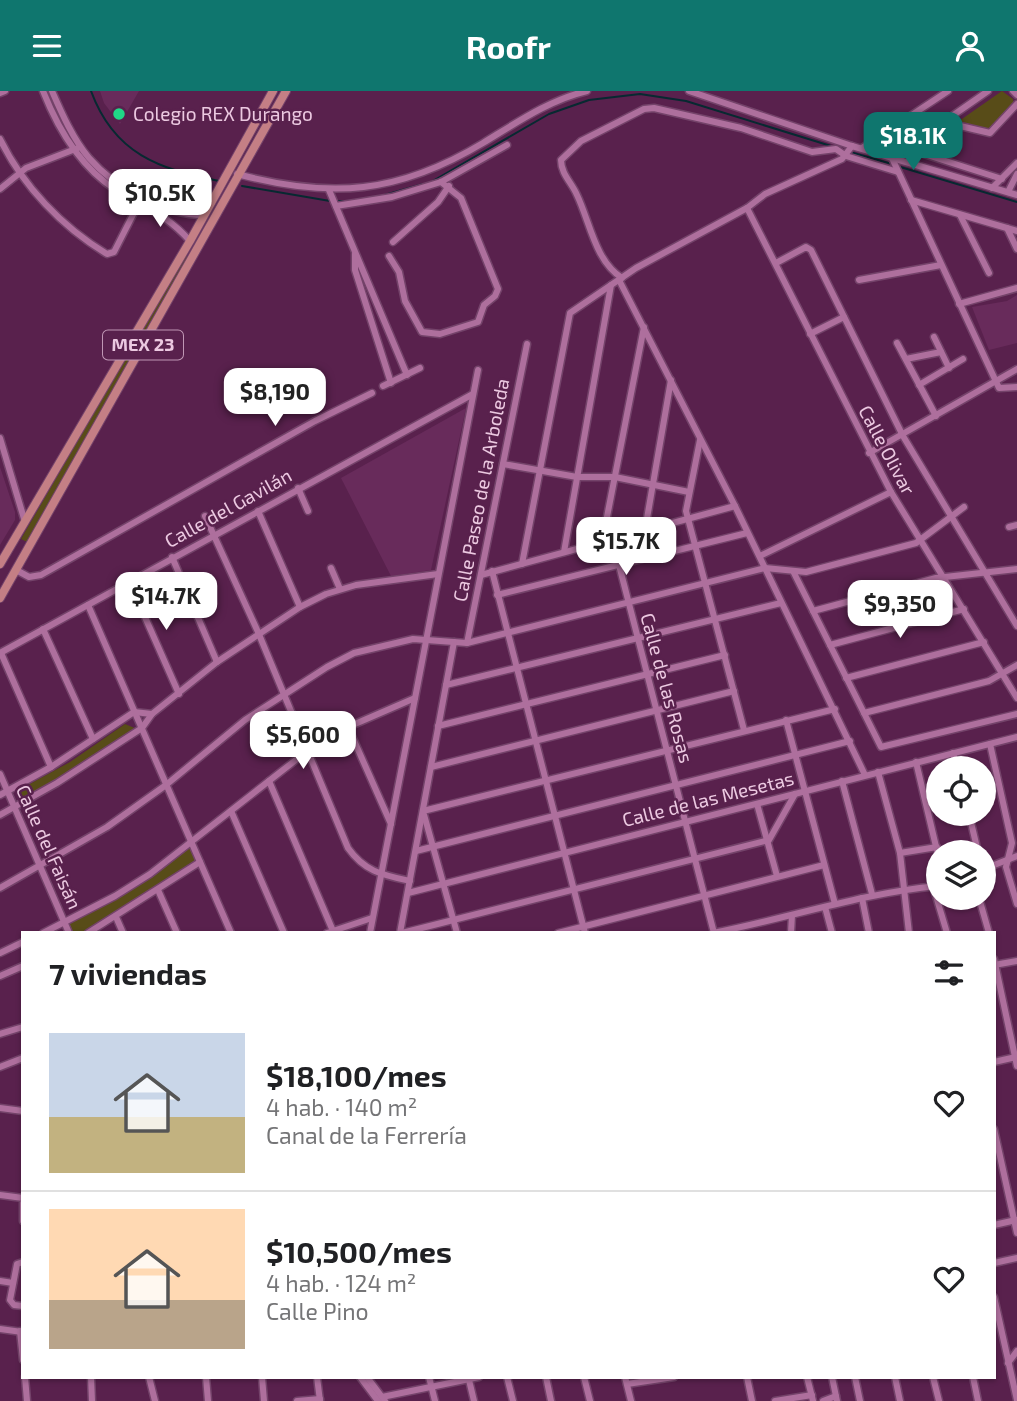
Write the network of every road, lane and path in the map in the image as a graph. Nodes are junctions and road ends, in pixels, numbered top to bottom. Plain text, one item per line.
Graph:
1 (5, 91) edge
2 (44, 91) edge
3 (52, 91) edge
4 (273, 91) edge
5 (286, 91) edge
6 (587, 91) edge
7 (689, 91) edge
8 (948, 91) edge
9 (988, 91) edge
10 (1013, 91) edge
11 (0, 93) edge
12 (1017, 95) edge
13 (1017, 104) edge
14 (943, 122) junction
15 (929, 132) dead end
16 (0, 139) edge
17 (877, 139) junction
18 (507, 145) dead end
19 (78, 148) junction
20 (862, 148) junction
21 (849, 151) junction
22 (891, 155) junction
23 (1017, 163) edge
24 (229, 171) junction
25 (898, 172) junction
26 (18, 173) junction
27 (238, 174) junction
28 (1017, 174) edge
29 (1002, 179) junction
30 (441, 182) junction
31 (449, 186) junction
32 (992, 188) junction
33 (0, 189) edge
34 (329, 190) junction
35 (1008, 193) junction
36 (1017, 195) edge
37 (140, 200) junction
38 (911, 200) junction
39 (335, 203) junction
40 (747, 208) junction
41 (162, 210) junction
42 (181, 212) junction
43 (204, 215) junction
44 (960, 215) junction
45 (175, 223) junction
46 (1007, 228) junction
47 (1017, 231) edge
48 (393, 242) dead end
49 (194, 245) junction
50 (1017, 249) edge
51 (356, 253) junction
52 (389, 256) dead end
53 (776, 264) junction
54 (941, 265) junction
55 (989, 273) dead end
56 (620, 279) junction
57 (859, 280) dead end
58 (611, 284) junction
59 (1017, 288) edge
60 (959, 304) junction
61 (844, 317) junction
62 (644, 327) junction
63 (810, 334) junction
64 (934, 337) dead end
65 (897, 343) dead end
66 (527, 344) dead end
67 (941, 352) junction
68 (906, 359) junction
69 (963, 359) dead end
70 (420, 368) dead end
71 (949, 368) junction
72 (1017, 369) edge
73 (478, 370) dead end
74 (407, 375) junction
75 (671, 379) junction
76 (391, 383) junction
77 (996, 383) junction
78 (919, 385) junction
79 (383, 386) dead end
80 (1017, 387) edge
81 (372, 393) dead end
82 (473, 394) junction
83 (936, 416) junction
84 (904, 436) junction
85 (0, 438) edge
86 (700, 440) junction
87 (869, 453) junction
88 (503, 464) junction
89 (539, 470) junction
90 (577, 477) junction
91 (615, 477) junction
92 (652, 486) junction
93 (299, 488) junction
94 (690, 492) junction
95 (891, 492) junction
96 (735, 506) junction
97 (964, 507) dead end
98 (258, 511) junction
99 (308, 511) dead end
100 (205, 516) dead end
101 (687, 517) junction
102 (950, 517) junction
103 (25, 522) junction
104 (645, 530) junction
105 (747, 533) junction
106 (215, 535) junction
107 (611, 539) junction
108 (921, 540) junction
109 (697, 546) junction
110 (564, 552) junction
111 (760, 556) junction
112 (172, 557) junction
113 (522, 563) junction
114 (0, 564) edge
115 (619, 565) junction
116 (331, 568) dead end
117 (765, 568) junction
118 (1017, 569) edge
119 (492, 571) junction
120 (18, 572) junction
121 (985, 572) junction
122 (438, 573) junction
123 (794, 573) junction
124 (481, 575) junction
125 (944, 576) junction
126 (129, 581) junction
127 (705, 583) junction
128 (340, 589) junction
129 (497, 595) junction
130 (0, 598) edge
131 (628, 602) junction
132 (781, 603) junction
133 (88, 605) junction
134 (300, 607) junction
135 (964, 609) junction
136 (813, 611) junction
137 (716, 618) junction
138 (1017, 625) edge
139 (43, 629) junction
140 (258, 632) junction
141 (508, 632) junction
142 (637, 638) junction
143 (427, 639) junction
144 (454, 642) junction
145 (984, 642) junction
146 (467, 643) junction
147 (830, 645) junction
148 (1, 653) edge
149 (725, 655) junction
150 (216, 662) junction
151 (1017, 665) edge
152 (517, 669) junction
153 (647, 674) junction
154 (1003, 674) junction
155 (846, 678) junction
156 (446, 685) junction
157 (734, 691) junction
158 (179, 694) junction
159 (282, 695) junction
160 (415, 698) junction
161 (1017, 698) edge
162 (526, 704) junction
163 (835, 709) junction
164 (657, 711) junction
165 (134, 712) junction
166 (864, 713) junction
167 (152, 714) junction
168 (1017, 714) edge
169 (786, 720) junction
170 (439, 726) junction
171 (348, 727) junction
172 (142, 728) junction
173 (744, 730) junction
174 (1017, 737) edge
175 (93, 739) junction
176 (535, 741) junction
177 (850, 741) junction
178 (990, 744) junction
179 (668, 751) junction
180 (306, 752) junction
181 (953, 753) junction
182 (796, 754) junction
183 (954, 756) edge
184 (916, 762) junction
185 (51, 767) junction
186 (431, 767) junction
187 (878, 772) junction
188 (0, 774) edge
189 (865, 775) junction
190 (545, 780) junction
191 (269, 781) junction
192 (842, 781) junction
193 (166, 785) junction
194 (676, 785) junction
195 (8, 791) junction
196 (807, 791) junction
197 (796, 793) junction
198 (0, 795) edge
199 (757, 804) junction
200 (15, 808) junction
201 (231, 811) junction
202 (423, 811) junction
203 (0, 815) edge
204 (555, 815) junction
205 (685, 821) junction
206 (392, 825) junction
207 (769, 840) junction
208 (934, 840) edge
209 (192, 844) junction
210 (435, 847) junction
211 (416, 851) junction
212 (566, 852) junction
213 (926, 852) edge
214 (900, 853) junction
215 (1013, 856) edge
216 (695, 859) junction
217 (200, 862) junction
218 (996, 864) edge
219 (824, 865) junction
220 (40, 866) junction
221 (382, 875) junction
222 (777, 876) junction
223 (410, 881) junction
224 (445, 884) junction
225 (926, 887) edge
226 (0, 888) edge
227 (903, 888) junction
228 (575, 889) junction
229 (158, 890) junction
230 (408, 893) junction
231 (872, 894) junction
232 (704, 895) junction
233 (862, 898) junction
234 (835, 904) junction
235 (1017, 904) edge
236 (825, 907) junction
237 (942, 910) edge
238 (982, 910) edge
239 (793, 915) junction
240 (116, 917) junction
241 (372, 918) junction
242 (454, 920) junction
243 (65, 922) junction
244 (584, 929) edge
245 (47, 931) edge
246 (68, 931) edge
247 (92, 931) edge
248 (122, 931) edge
249 (176, 931) edge
250 (230, 931) edge
251 (283, 931) edge
252 (330, 931) edge
253 (333, 931) edge
254 (370, 931) edge
255 (401, 931) edge
256 (409, 931) edge
257 (457, 931) edge
258 (713, 931) edge
259 (723, 931) edge
260 (791, 931) edge
261 (831, 931) edge
262 (869, 931) edge
263 (909, 931) edge
264 (947, 931) edge
265 (988, 931) edge
266 (21, 944) edge
267 (0, 953) edge
268 (1017, 961) edge
269 (996, 963) edge
270 (21, 966) edge
271 (996, 972) edge
272 (0, 976) edge
273 (21, 1028) edge
274 (0, 1034) edge
275 (1016, 1057) edge
276 (21, 1059) edge
277 (996, 1062) edge
278 (1017, 1066) edge
279 (0, 1067) edge
280 (0, 1108) edge
281 (21, 1111) edge
282 (996, 1138) edge
283 (0, 1195) edge
284 (21, 1200) edge
285 (1015, 1220) edge
286 (996, 1225) edge
287 (1017, 1233) edge
288 (1017, 1258) edge
289 (21, 1263) edge
290 (996, 1263) edge
291 (0, 1281) edge
292 (13, 1283) junction
293 (21, 1305) edge
294 (996, 1306) edge
295 (0, 1329) edge
296 (21, 1331) edge
297 (1017, 1351) edge
298 (1008, 1363) junction
299 (25, 1379) edge
300 (91, 1379) edge
301 (150, 1379) edge
302 (206, 1379) edge
303 (262, 1379) edge
304 (317, 1379) edge
305 (362, 1379) edge
306 (368, 1379) edge
307 (429, 1379) edge
308 (472, 1379) edge
309 (508, 1379) edge
310 (546, 1379) edge
311 (584, 1379) edge
312 (650, 1379) edge
313 (747, 1379) edge
314 (807, 1379) edge
315 (832, 1379) edge
316 (855, 1379) edge
317 (894, 1379) edge
318 (934, 1379) edge
319 (973, 1379) edge
320 (469, 1380) junction
321 (626, 1381) edge
322 (431, 1386) junction
323 (812, 1398) edge
324 (837, 1399) edge
325 (320, 1400) edge
326 (382, 1400) edge
327 (1017, 1400) edge
328 (27, 1401) edge
329 (92, 1401) edge
330 (155, 1401) edge
331 (208, 1401) edge
332 (264, 1401) edge
333 (297, 1401) edge
334 (435, 1401) edge
335 (474, 1401) edge
336 (513, 1401) edge
337 (551, 1401) edge
338 (590, 1401) edge
339 (631, 1401) edge
340 (752, 1401) edge
341 (775, 1401) edge
342 (823, 1401) edge
343 (860, 1401) edge
344 (900, 1401) edge
345 (939, 1401) edge
346 (978, 1401) edge

1 - 11 street
2 - 19 street
3 - 19 street
4 - 24 main road, MEX 23
5 - 27 main road, MEX 23
6 - 34 street
7 - 21 street
8 - 17 street
9 - 14 street
10 - 12 street
13 - 14 street
14 - 15 street
16 - 26 street
17 - 20 street
17 - 29 street
18 - 30 street
19 - 26 street
19 - 37 street
20 - 21 street
20 - 22 street
21 - 25 street
21 - 40 street
21 - 56 street
22 - 25 street
22 - 32 street
23 - 29 street
24 - 27 street
24 - 43 main road, MEX 23
25 - 38 street
26 - 33 street
26 - 37 street
27 - 34 street
27 - 49 main road, MEX 23
28 - 35 street
29 - 32 street
30 - 31 street
30 - 39 street
31 - 48 street
31 - 52 street
32 - 35 street
34 - 39 street
35 - 36 street
37 - 41 street
38 - 44 street
38 - 54 street
39 - 51 street
40 - 53 street, Calle Olivar
40 - 56 street
41 - 42 street
41 - 45 street
42 - 43 street
42 - 45 street
43 - 49 main road, MEX 23
44 - 46 street
44 - 55 street
45 - 49 street
46 - 47 street
46 - 50 street
49 - 103 main road, MEX 23
49 - 120 main road, MEX 23
51 - 74 street
51 - 76 street
53 - 61 street
53 - 63 street, Calle Olivar
54 - 57 street
54 - 60 street
56 - 58 street
56 - 62 street
58 - 89 street
58 - 90 street
59 - 60 street
60 - 77 street
61 - 63 street
61 - 84 street
62 - 75 street
62 - 91 street, Calle de las Rosas
63 - 87 street, Calle Olivar
64 - 67 street
65 - 68 street
66 - 88 street, Calle Paseo de la Arboleda
67 - 68 street
67 - 71 street
68 - 78 street
69 - 71 street
70 - 74 street
71 - 78 street
72 - 77 street
73 - 82 street
74 - 76 street
75 - 86 street
75 - 92 street
76 - 79 street
77 - 80 street
77 - 83 street
78 - 83 street
81 - 120 street
82 - 93 street, Calle del Gavilán
82 - 122 street
83 - 84 street
84 - 87 street
84 - 102 street
85 - 103 street
86 - 94 street
86 - 96 street
87 - 95 street, Calle Olivar
88 - 89 street
88 - 124 street, Calle Paseo de la Arboleda
89 - 90 street
89 - 113 street
90 - 91 street
90 - 110 street
91 - 92 street
91 - 107 street, Calle de las Rosas
92 - 94 street
92 - 104 street
93 - 98 street, Calle del Gavilán
93 - 99 street
94 - 101 street
95 - 108 street, Calle Olivar
95 - 111 street
96 - 101 street
96 - 105 street
97 - 102 street
98 - 106 street, Calle del Gavilán
98 - 134 street
100 - 106 street
101 - 104 street
101 - 109 street
102 - 108 street
102 - 121 street
103 - 114 main road, MEX 23
104 - 107 street
105 - 109 street
105 - 111 street
106 - 112 street, Calle del Gavilán
106 - 140 street
107 - 110 street
107 - 115 street, Calle de las Rosas
108 - 123 street
108 - 125 street, Calle Olivar
109 - 115 street
109 - 127 street
110 - 113 street
111 - 117 street
112 - 126 street, Calle del Gavilán
112 - 150 street
113 - 119 street
115 - 129 street
115 - 131 street, Calle de las Rosas
116 - 128 street
117 - 123 street
117 - 127 street
117 - 132 street
118 - 121 street
119 - 124 street
119 - 129 street
120 - 130 main road, MEX 23
121 - 125 street
121 - 138 street
122 - 128 street
122 - 143 street
123 - 136 street
124 - 146 street, Calle Paseo de la Arboleda
125 - 135 street, Calle Olivar
125 - 136 street
126 - 133 street, Calle del Gavilán
126 - 158 street
127 - 131 street
127 - 137 street
128 - 134 street
129 - 141 street
131 - 141 street
131 - 142 street, Calle de las Rosas
132 - 137 street
132 - 163 street
133 - 139 street, Calle del Gavilán
133 - 165 street
134 - 140 street
135 - 145 street, Calle Olivar
135 - 147 street
136 - 147 street
137 - 142 street
137 - 149 street
139 - 148 street, Calle del Gavilán
139 - 175 street
140 - 150 street
140 - 159 street
141 - 146 street
141 - 152 street
142 - 152 street
142 - 153 street, Calle de las Rosas
143 - 144 street
143 - 159 street
143 - 160 street
144 - 146 street
144 - 156 street
145 - 154 street, Calle Olivar
145 - 155 street
147 - 155 street
148 - 185 street
149 - 153 street
149 - 157 street
150 - 158 street
151 - 154 street
152 - 156 street
152 - 162 street
153 - 162 street
153 - 164 street, Calle de las Rosas
154 - 161 street, Calle Olivar
154 - 166 street
155 - 166 street
156 - 170 street
157 - 164 street
157 - 173 street
158 - 167 street
159 - 180 street
159 - 193 street
160 - 171 street
160 - 206 street
162 - 170 street
162 - 176 street
163 - 169 street
163 - 177 street
164 - 176 street
164 - 179 street, Calle de las Rosas
165 - 167 street
165 - 172 street
165 - 175 street
166 - 168 street
167 - 172 street
169 - 173 street
169 - 182 street
170 - 186 street
171 - 180 street
171 - 206 street
172 - 193 street
172 - 200 street
173 - 179 street
174 - 178 street, Calle de las Mesetas
175 - 185 street
176 - 186 street
176 - 190 street
177 - 182 street
177 - 189 street
178 - 181 street, Calle de las Mesetas
178 - 215 street
179 - 190 street
179 - 194 street, Calle de las Rosas
180 - 191 street
180 - 221 street
181 - 183 street
181 - 184 street, Calle de las Mesetas
182 - 194 street
182 - 196 street
184 - 187 street, Calle de las Mesetas
184 - 208 street
185 - 195 street
186 - 202 street
187 - 189 street, Calle de las Mesetas
187 - 214 street
188 - 195 street, Calle del Faisán
189 - 192 street, Calle de las Mesetas
190 - 202 street
190 - 204 street
191 - 201 street
191 - 252 street
192 - 196 street, Calle de las Mesetas
192 - 231 street
193 - 209 street
193 - 220 street
194 - 204 street
194 - 205 street, Calle de las Rosas
195 - 198 street
195 - 200 street, Calle del Faisán
196 - 197 street, Calle de las Mesetas
196 - 219 street
197 - 199 street, Calle de las Mesetas
197 - 207 street
199 - 205 street, Calle de las Mesetas
199 - 207 street
200 - 203 street
200 - 220 street, Calle del Faisán
201 - 209 street
201 - 251 street
202 - 210 street
202 - 211 street
204 - 210 street
204 - 212 street
205 - 212 street, Calle de las Mesetas
205 - 216 street, Calle de las Rosas
206 - 221 street
207 - 216 street
207 - 222 street
209 - 217 street
209 - 243 street
210 - 211 street
210 - 224 street
211 - 223 street
212 - 224 street, Calle de las Mesetas
212 - 228 street
213 - 214 street
214 - 227 street
215 - 218 street
215 - 235 street
216 - 228 street
216 - 232 street, Calle de las Rosas
217 - 229 street
217 - 250 street
219 - 222 street
219 - 234 street
220 - 226 street
220 - 243 street, Calle del Faisán
221 - 223 street
221 - 241 street
222 - 232 street
223 - 230 street
224 - 230 street, Calle de las Mesetas
224 - 242 street
225 - 227 street
227 - 231 street
227 - 263 street
228 - 242 street
228 - 244 street
229 - 240 street
229 - 249 street
230 - 255 street
231 - 233 street
232 - 244 street
232 - 258 street, Calle de las Rosas
233 - 234 street
233 - 262 street
234 - 236 street
236 - 239 street
236 - 261 street
237 - 264 street
238 - 265 street
239 - 259 street
239 - 260 street
240 - 247 street
240 - 248 street
241 - 253 street
241 - 254 street
242 - 256 street
242 - 257 street
243 - 245 street
243 - 246 street, Calle del Faisán
266 - 267 street
268 - 269 street
270 - 272 street
271 - 275 street
273 - 274 street
275 - 277 street
275 - 278 street
276 - 279 street
280 - 281 street
282 - 285 street
283 - 284 street
285 - 286 street
285 - 287 street
288 - 290 street
289 - 292 street
291 - 292 street
292 - 293 street
294 - 298 street
295 - 296 street
297 - 298 street
298 - 327 street
299 - 328 street
300 - 329 street
301 - 330 street
302 - 331 street
303 - 332 street
304 - 325 street
305 - 326 street
306 - 326 street
307 - 322 street
308 - 320 street
309 - 336 street
310 - 337 street
311 - 338 street
312 - 321 street
313 - 340 street
314 - 323 street
315 - 324 street
316 - 343 street
317 - 344 street
318 - 345 street
319 - 346 street
320 - 322 street
320 - 335 street
321 - 339 street
322 - 326 street
322 - 334 street
323 - 341 street
324 - 342 street
325 - 333 street

